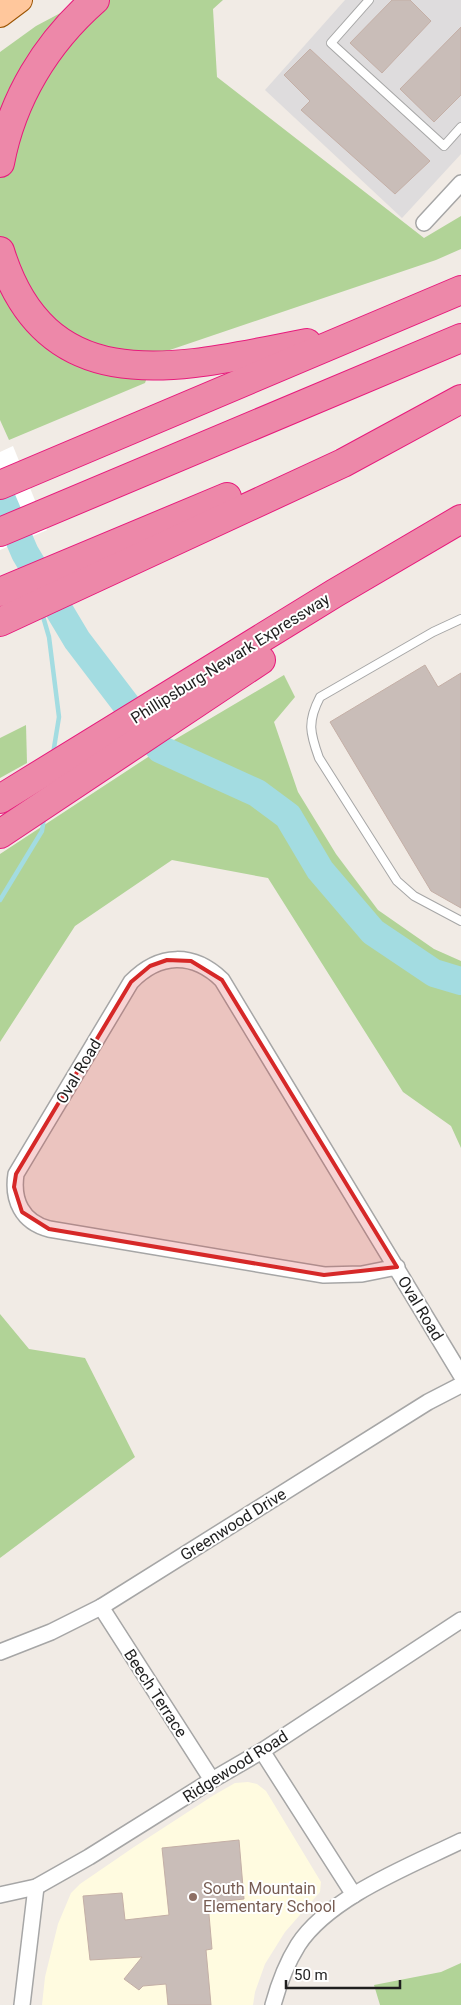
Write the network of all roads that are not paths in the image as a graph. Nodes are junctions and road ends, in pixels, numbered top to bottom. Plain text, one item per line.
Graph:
1 (20, 0) edge
2 (95, 0) edge
3 (369, 0) edge
4 (0, 15) edge
5 (461, 128) edge
6 (0, 163) edge
7 (461, 183) edge
8 (424, 223) dead end
9 (0, 251) edge
10 (461, 290) edge
11 (358, 334) junction
12 (461, 338) edge
13 (461, 398) edge
14 (0, 485) edge
15 (461, 519) edge
16 (0, 532) edge
17 (68, 576) junction
18 (0, 592) edge
19 (461, 619) edge
20 (0, 622) edge
21 (155, 717) junction
22 (0, 799) edge
23 (10, 828) edge
24 (461, 921) edge
25 (397, 1267) junction
26 (461, 1375) edge
27 (461, 1385) edge
28 (101, 1607) junction
29 (461, 1620) edge
30 (0, 1652) edge
31 (262, 1750) junction
32 (212, 1780) junction
33 (461, 1841) edge
34 (36, 1886) junction
35 (0, 1895) edge
36 (354, 1895) junction
37 (22, 2005) edge
38 (274, 2005) edge

1 - 4 main road
2 - 6 highway
3 - 5 lane
7 - 8 street
9 - 11 highway
10 - 11 highway
11 - 14 highway
12 - 16 highway
13 - 17 highway
15 - 21 highway
17 - 18 highway
17 - 20 highway
19 - 24 lane
21 - 22 highway, Phillipsburg-Newark Expressway
21 - 23 highway
25 - 25 street, Oval Road
25 - 26 street, Oval Road
27 - 28 street, Greenwood Drive
28 - 30 street, Greenwood Drive
28 - 32 street, Beech Terrace
29 - 31 street, Ridgewood Road
31 - 32 street, Ridgewood Road
31 - 36 street
32 - 34 street, Ridgewood Road
33 - 36 street
34 - 35 street, Ridgewood Road
34 - 37 street
36 - 38 street

